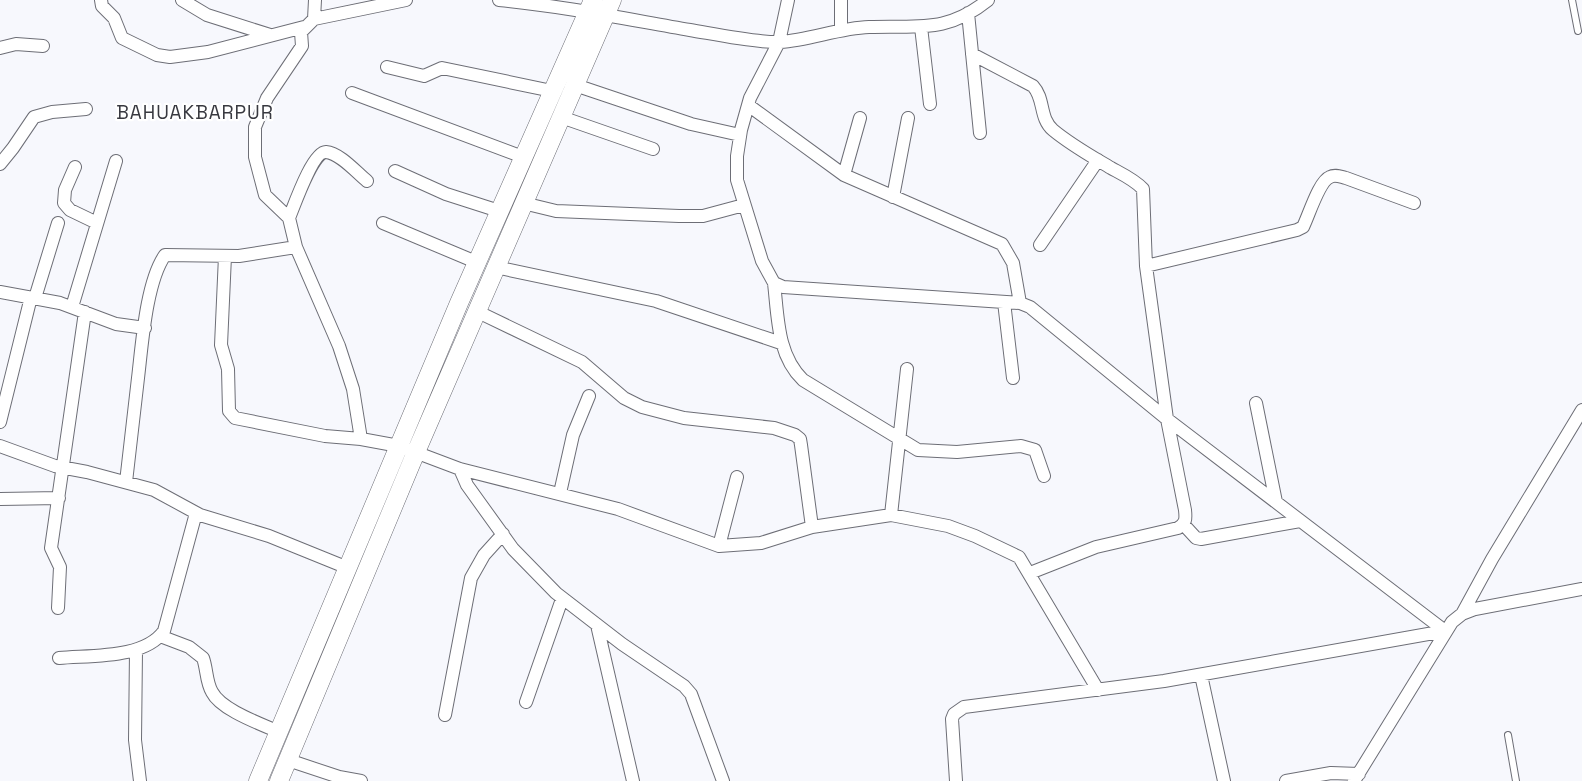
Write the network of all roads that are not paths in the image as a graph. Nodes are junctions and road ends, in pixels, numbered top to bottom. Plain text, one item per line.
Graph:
1 (101, 0) edge
2 (182, 0) edge
3 (315, 0) edge
4 (406, 0) edge
5 (499, 0) edge
6 (788, 0) edge
7 (841, 0) edge
8 (988, 0) edge
9 (1572, 0) edge
10 (590, 6) edge
11 (609, 8) edge
12 (970, 8) edge
13 (314, 19) junction
14 (304, 28) junction
15 (921, 28) junction
16 (841, 29) junction
17 (1578, 31) dead end
18 (272, 36) junction
19 (779, 42) junction
20 (44, 46) dead end
21 (0, 48) edge
22 (972, 54) junction
23 (387, 67) dead end
24 (575, 85) junction
25 (352, 92) dead end
26 (552, 92) junction
27 (748, 104) junction
28 (930, 104) dead end
29 (86, 109) dead end
30 (561, 116) junction
31 (860, 118) dead end
32 (908, 118) dead end
33 (980, 133) dead end
34 (740, 135) junction
35 (653, 149) dead end
36 (523, 157) junction
37 (1098, 160) junction
38 (116, 161) dead end
39 (0, 164) edge
40 (75, 166) dead end
41 (396, 171) dead end
42 (844, 175) junction
43 (366, 181) dead end
44 (893, 197) junction
45 (523, 203) junction
46 (1414, 203) dead end
47 (744, 205) junction
48 (499, 211) junction
49 (289, 218) junction
50 (58, 223) dead end
51 (97, 223) junction
52 (383, 223) dead end
53 (1040, 245) dead end
54 (296, 247) junction
55 (225, 256) junction
56 (476, 262) junction
57 (1146, 266) junction
58 (495, 267) junction
59 (774, 283) junction
60 (0, 292) edge
61 (33, 297) junction
62 (1004, 302) junction
63 (1020, 303) junction
64 (72, 307) junction
65 (476, 311) junction
66 (85, 312) junction
67 (145, 328) junction
68 (781, 343) junction
69 (907, 369) dead end
70 (1013, 378) dead end
71 (589, 396) dead end
72 (1256, 403) dead end
73 (1582, 410) edge
74 (1167, 419) junction
75 (0, 422) edge
76 (361, 439) junction
77 (900, 440) junction
78 (0, 446) edge
79 (399, 446) junction
80 (416, 452) junction
81 (64, 468) junction
82 (460, 469) junction
83 (1044, 476) dead end
84 (737, 477) dead end
85 (126, 482) junction
86 (560, 493) junction
87 (59, 498) junction
88 (0, 499) edge
89 (1276, 502) junction
90 (196, 513) junction
91 (891, 515) junction
92 (1300, 521) junction
93 (1184, 525) junction
94 (812, 527) junction
95 (503, 534) junction
96 (719, 546) junction
97 (348, 568) junction
98 (1030, 573) junction
99 (1582, 589) edge
100 (562, 599) junction
101 (58, 608) dead end
102 (1462, 614) junction
103 (596, 625) junction
104 (1445, 631) junction
105 (160, 636) junction
106 (136, 651) junction
107 (59, 658) dead end
108 (1201, 675) junction
109 (1098, 690) junction
110 (526, 702) dead end
111 (445, 716) dead end
112 (279, 732) junction
113 (1508, 734) dead end
114 (288, 760) junction
115 (1357, 777) edge
116 (140, 781) edge
117 (258, 781) edge
118 (279, 781) edge
119 (361, 781) edge
120 (633, 781) edge
121 (723, 781) edge
122 (956, 781) edge
123 (1224, 781) edge
124 (1286, 781) edge
125 (1516, 781) edge

1 - 18 street
2 - 18 street
3 - 13 street
4 - 13 street
5 - 10 street
6 - 19 street
7 - 16 street
8 - 12 street
9 - 17 lane
10 - 11 street
10 - 26 main road
11 - 19 street
11 - 24 main road
12 - 15 street
12 - 22 street
13 - 14 street
14 - 18 street
14 - 49 street
15 - 16 street
15 - 28 street
16 - 19 street
19 - 27 street
20 - 21 street
22 - 33 street
22 - 37 street
23 - 26 street
24 - 30 main road
24 - 34 street
25 - 36 street
26 - 36 main road
27 - 34 street
27 - 42 street
29 - 39 street
30 - 35 street
30 - 45 main road
31 - 42 street
32 - 44 street
34 - 47 street
36 - 48 main road
37 - 53 street
37 - 57 street
38 - 51 street
40 - 51 street
41 - 48 street
42 - 44 street
43 - 49 street
44 - 63 street
45 - 47 street
45 - 58 main road
46 - 57 street
47 - 59 street
48 - 56 main road
49 - 54 street
50 - 61 street
51 - 64 street
52 - 56 street
54 - 55 street
54 - 76 street
55 - 67 street
55 - 76 street
56 - 79 main road
57 - 74 street
58 - 65 main road
58 - 68 street
59 - 62 street
59 - 68 street
60 - 61 street
61 - 64 street
61 - 75 street
62 - 63 street
62 - 70 street
63 - 74 street
64 - 66 street
65 - 80 main road
65 - 94 street
66 - 67 street
66 - 81 street
67 - 85 street
68 - 77 street
69 - 77 street
71 - 86 street
72 - 89 street
73 - 102 street
74 - 89 street
74 - 93 street
76 - 79 street
77 - 83 street
77 - 91 street
78 - 81 street
79 - 80 street
79 - 97 main road
80 - 82 street
80 - 114 main road
81 - 85 street
81 - 87 street
82 - 86 street
82 - 95 street
84 - 96 street
85 - 90 street
86 - 96 street
87 - 88 street
87 - 101 street
89 - 92 street
90 - 97 street
90 - 105 street
91 - 94 street
91 - 98 street
92 - 93 street
92 - 104 street
93 - 98 street
94 - 96 street
95 - 100 street
95 - 111 street
97 - 112 main road
98 - 109 street
99 - 102 street
100 - 103 street
100 - 110 street
102 - 104 street
103 - 120 street
103 - 121 street
104 - 108 street
104 - 115 street
105 - 106 street
105 - 112 street
106 - 107 street
106 - 116 street
108 - 109 street
108 - 123 street
109 - 122 street
112 - 117 main road
113 - 125 lane
114 - 118 main road
114 - 119 street
115 - 124 street

